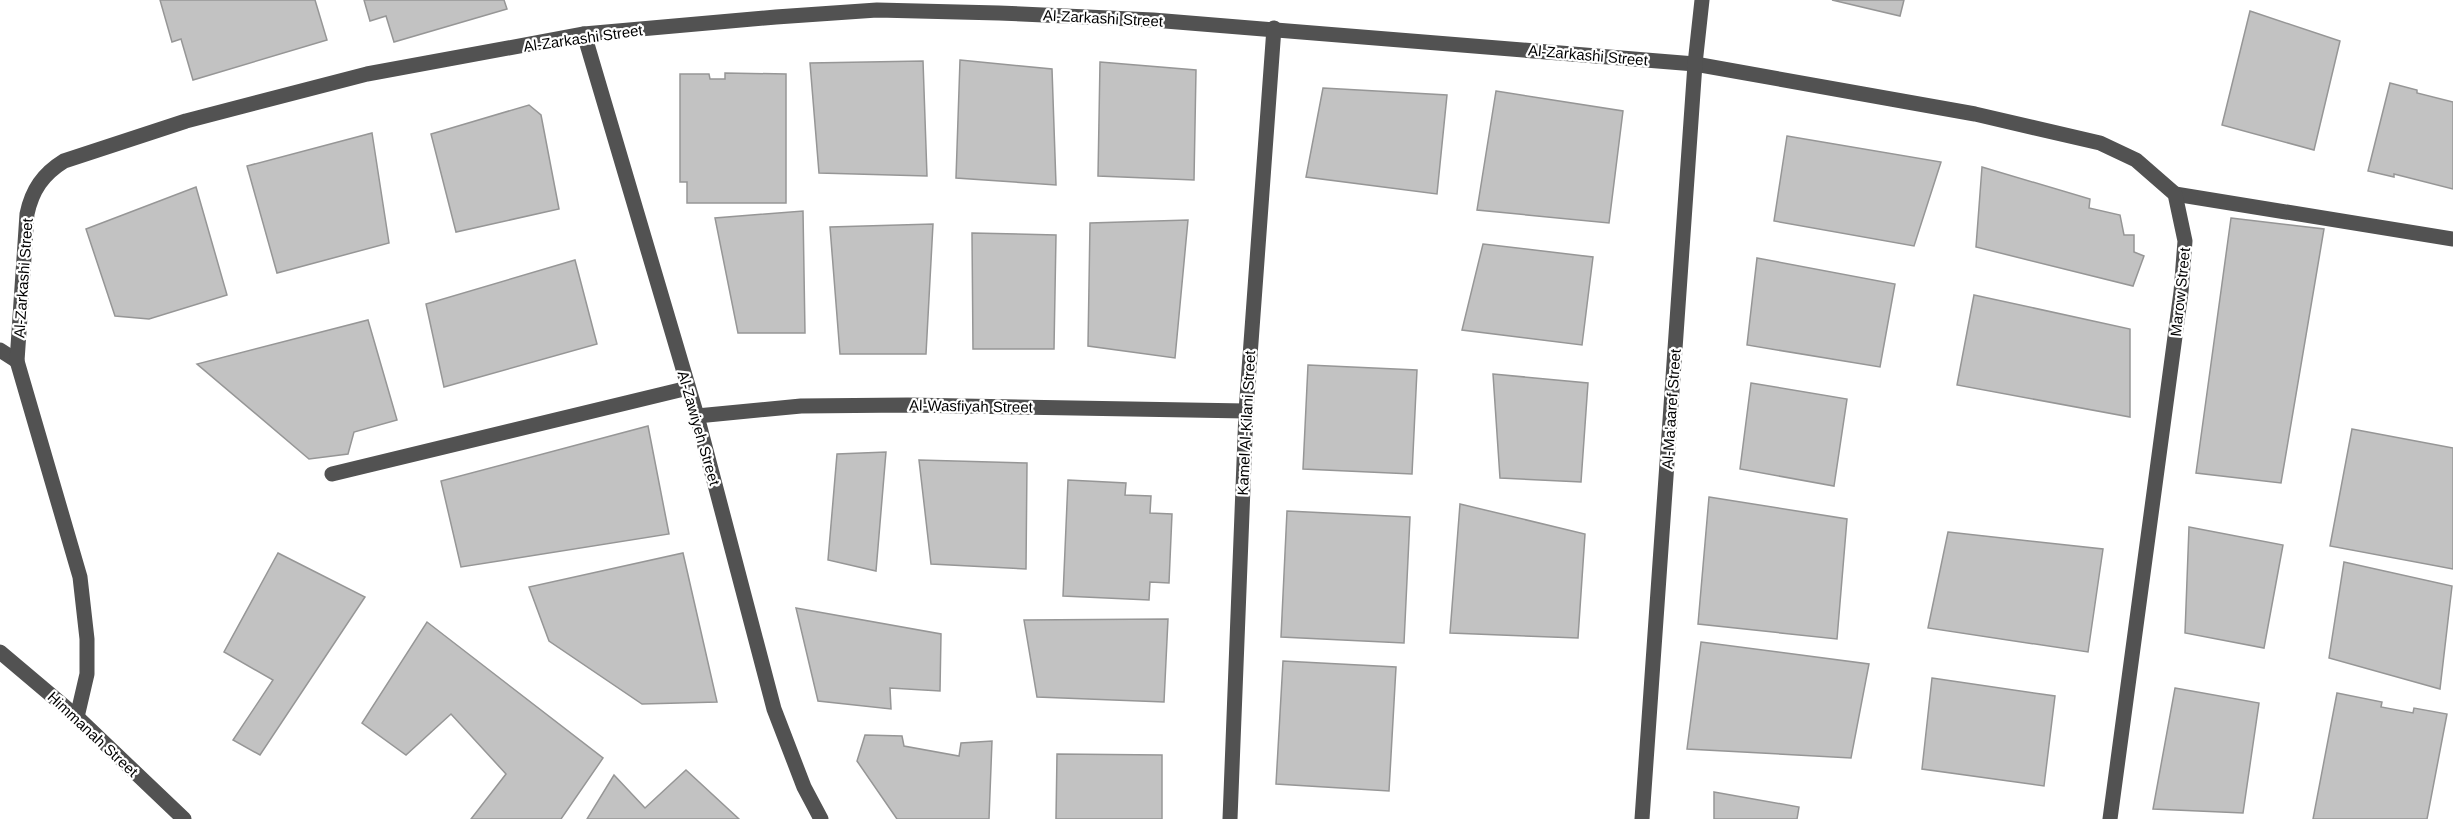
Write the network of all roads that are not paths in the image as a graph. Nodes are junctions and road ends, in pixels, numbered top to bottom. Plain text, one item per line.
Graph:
1 (1702, 0) edge
2 (1274, 28) junction
3 (584, 34) junction
4 (1695, 64) junction
5 (2175, 194) junction
6 (2453, 238) edge
7 (0, 350) edge
8 (17, 362) junction
9 (688, 388) junction
10 (1246, 411) junction
11 (697, 416) junction
12 (332, 474) dead end
13 (0, 652) edge
14 (77, 717) junction
15 (184, 819) edge
16 (821, 819) edge
17 (1230, 819) edge
18 (1642, 819) edge
19 (2110, 819) edge

1 - 4 street, Al-Ma'aaref Street
2 - 3 street, Al-Zarkashi Street
2 - 4 street, Al-Zarkashi Street
2 - 10 street, Kamel Al-Kilani Street
3 - 8 street, Al-Zarkashi Street
3 - 9 street, Al-Zawiyeh Street
4 - 5 street
4 - 18 street, Al-Ma'aaref Street
5 - 6 street
5 - 19 street, Marow Street
7 - 8 street
8 - 14 street, Al-Zarkashi Street
9 - 11 street, Al-Zawiyeh Street
9 - 12 street
10 - 11 street, Al-Wasfiyah Street
10 - 17 street, Kamel Al-Kilani Street
11 - 16 street, Al-Zawiyeh Street
13 - 14 street, Himmanah Street
14 - 15 street, Himmanah Street

